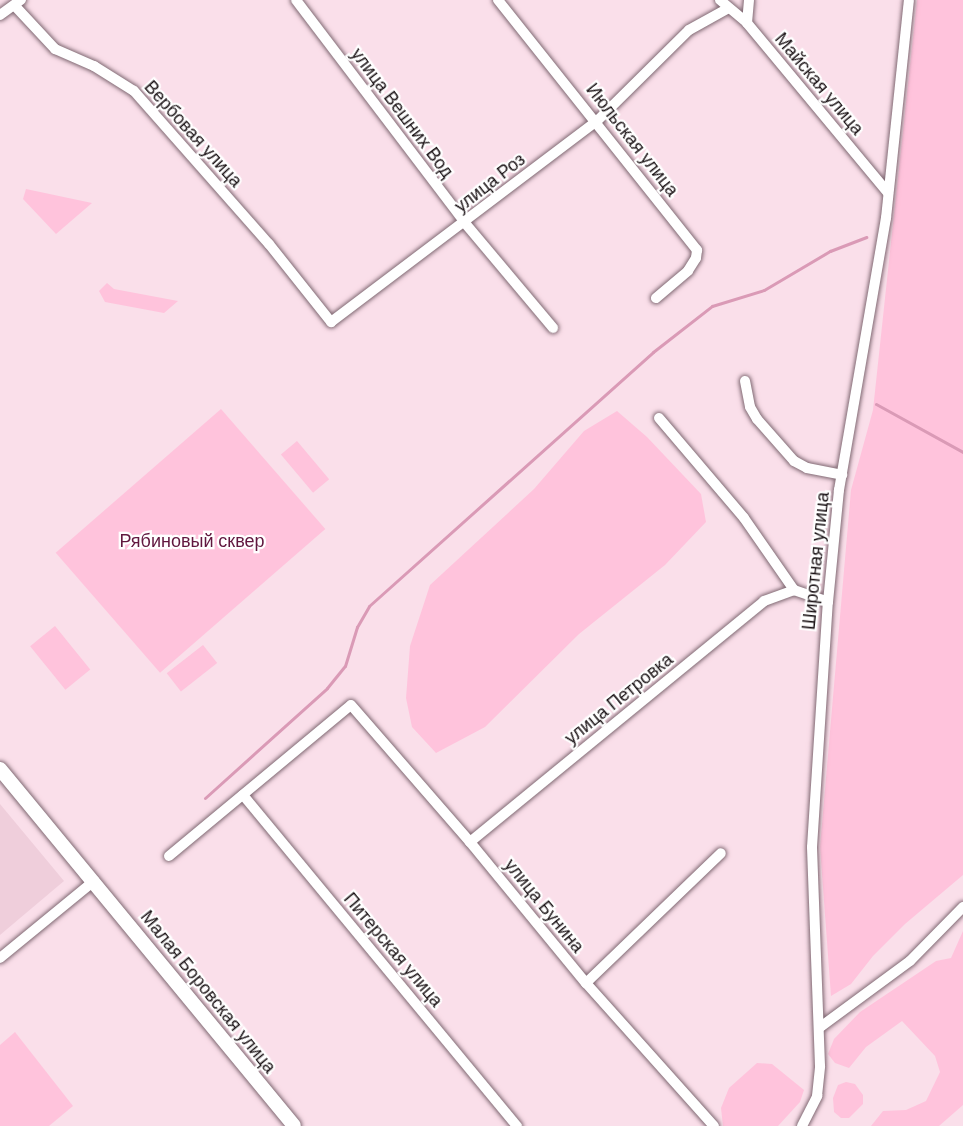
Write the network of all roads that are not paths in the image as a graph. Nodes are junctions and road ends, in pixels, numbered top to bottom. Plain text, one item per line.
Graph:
1 (296, 0) edge
2 (498, 0) edge
3 (749, 0) edge
4 (909, 0) edge
5 (18, 3) edge
6 (724, 4) edge
7 (0, 15) edge
8 (747, 23) junction
9 (597, 121) junction
10 (888, 193) junction
11 (465, 223) junction
12 (278, 256) joint
13 (656, 298) dead end
14 (553, 328) dead end
15 (745, 381) dead end
16 (659, 418) dead end
17 (842, 475) junction
18 (794, 590) junction
19 (828, 602) junction
20 (0, 769) edge
21 (243, 795) junction
22 (470, 842) junction
23 (721, 854) dead end
24 (170, 856) dead end
25 (94, 881) junction
26 (963, 907) edge
27 (0, 958) edge
28 (586, 983) junction
29 (819, 1028) junction
30 (294, 1126) edge
31 (517, 1126) edge
32 (714, 1126) edge
33 (802, 1126) edge

1 - 11 street, улица Вешних Вод
2 - 9 street, Июльская улица
3 - 8 street
4 - 10 street, Широтная улица
5 - 7 street
5 - 12 street, Вербовая улица
6 - 8 street, Майская улица
6 - 9 street, улица Роз
8 - 10 street, Майская улица
9 - 11 street, улица Роз
9 - 13 street, Июльская улица
10 - 17 street, Широтная улица
11 - 12 street, улица Роз
11 - 14 street, улица Вешних Вод
15 - 17 street
16 - 18 street
17 - 19 street, Широтная улица
18 - 19 street
18 - 22 street, улица Петровка
19 - 29 street, Широтная улица
20 - 25 street, Малая Боровская улица
21 - 22 street, улица Бунина
21 - 24 street
21 - 31 street, Питерская улица
22 - 28 street, улица Бунина
23 - 28 street
25 - 27 street
25 - 30 street, Малая Боровская улица
26 - 29 street
28 - 32 street, улица Бунина
29 - 33 street, Широтная улица

